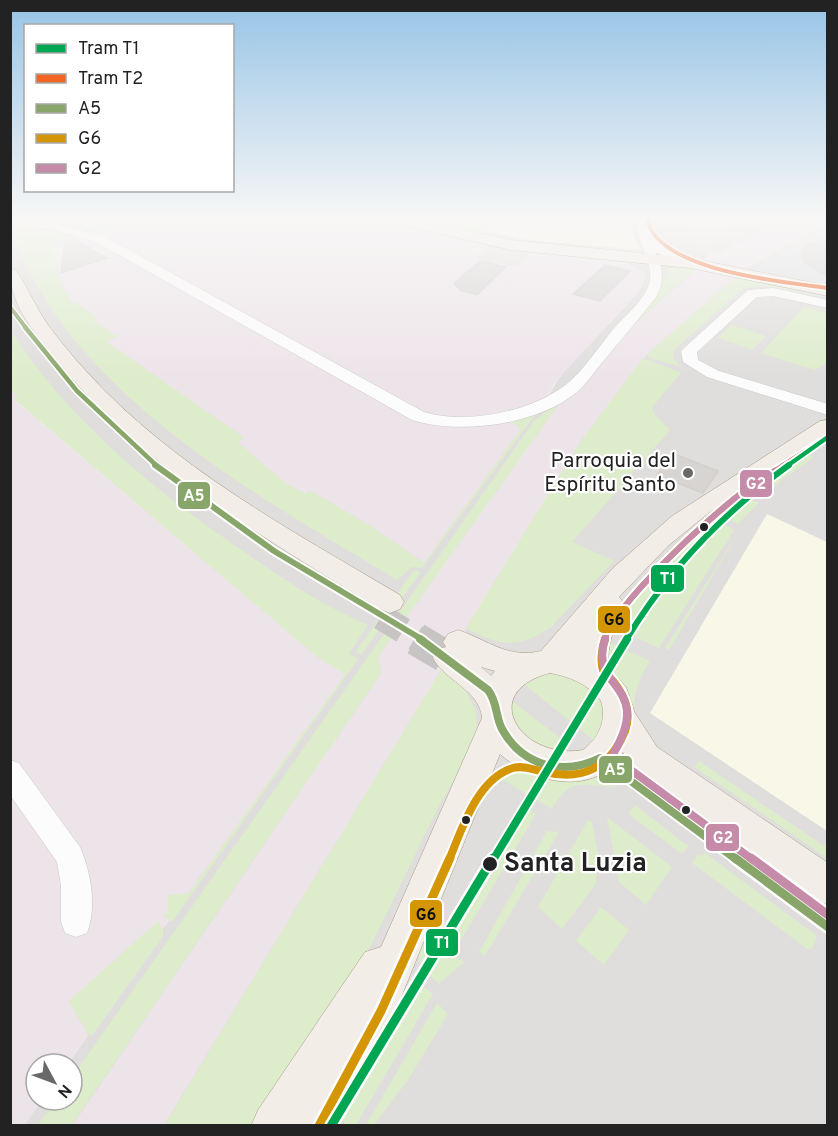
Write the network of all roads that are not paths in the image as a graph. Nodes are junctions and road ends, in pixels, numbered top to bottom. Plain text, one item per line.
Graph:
1 (160, 271) edge
2 (656, 271) edge
3 (727, 271) edge
4 (10, 274) edge
5 (828, 291) edge
6 (828, 304) edge
7 (10, 306) edge
8 (828, 410) edge
9 (828, 426) edge
10 (740, 483) junction
11 (536, 664) junction
12 (594, 674) junction
13 (496, 711) junction
14 (621, 719) junction
15 (603, 755) junction
16 (645, 758) junction
17 (530, 759) junction
18 (10, 772) edge
19 (461, 809) junction
20 (828, 886) edge
21 (76, 922) dead end
22 (301, 1119) edge

1 - 2 street
3 - 5 main road
4 - 7 main road
6 - 8 street
9 - 10 main road
10 - 11 main road
10 - 12 main road
11 - 12 main road
11 - 13 main road
11 - 13 main road
12 - 14 main road
13 - 17 main road
13 - 19 main road
14 - 15 main road
14 - 16 main road
15 - 16 main road
15 - 17 main road
16 - 20 main road
17 - 19 main road
18 - 21 street
19 - 22 main road

